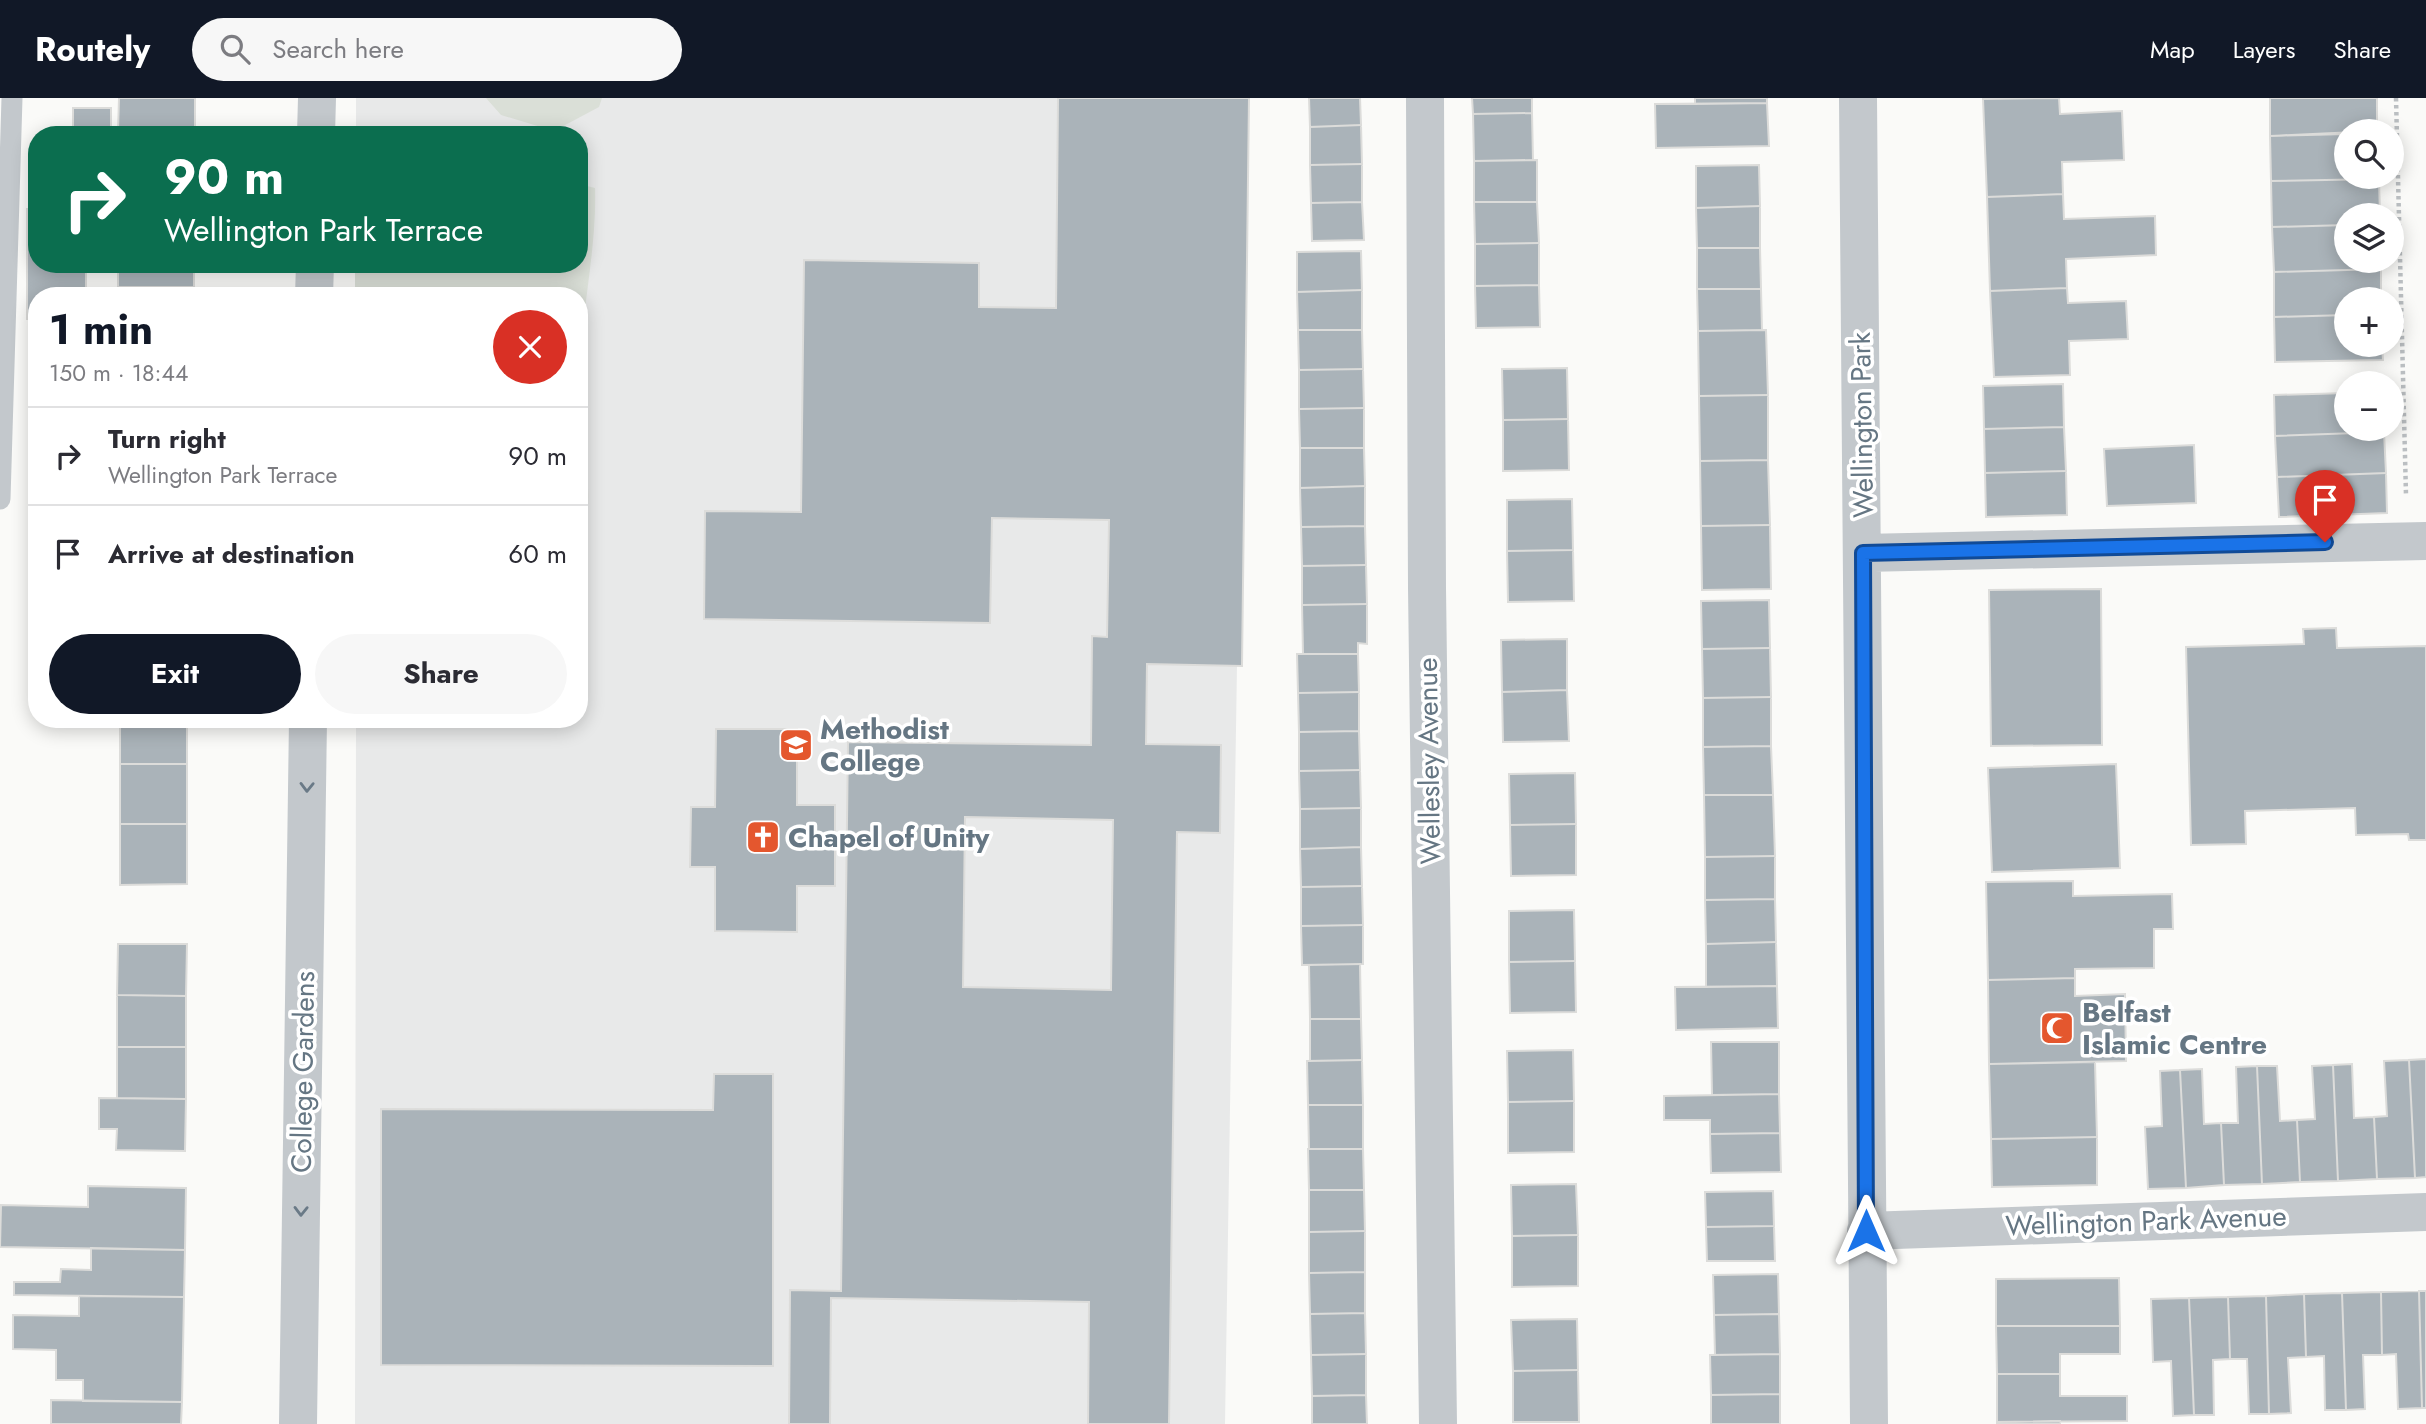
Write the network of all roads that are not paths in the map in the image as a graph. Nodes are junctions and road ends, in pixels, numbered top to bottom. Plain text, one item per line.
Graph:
1 (12, 98) edge
2 (317, 98) edge
3 (1425, 98) edge
4 (1858, 98) edge
5 (316, 126) edge
6 (0, 499) edge
7 (2416, 541) edge
8 (1863, 553) junction
9 (308, 728) edge
10 (2426, 1212) edge
11 (1866, 1231) junction
12 (298, 1424) edge
13 (1438, 1424) edge
14 (1869, 1424) edge

1 - 6 lane
2 - 5 street
3 - 13 street, Wellesley Avenue
4 - 8 street, Wellington Park
7 - 8 street
8 - 11 street, Wellington Park
9 -> 12 street, College Gardens
10 - 11 street, Wellington Park Avenue
11 - 14 street, Wellington Park

